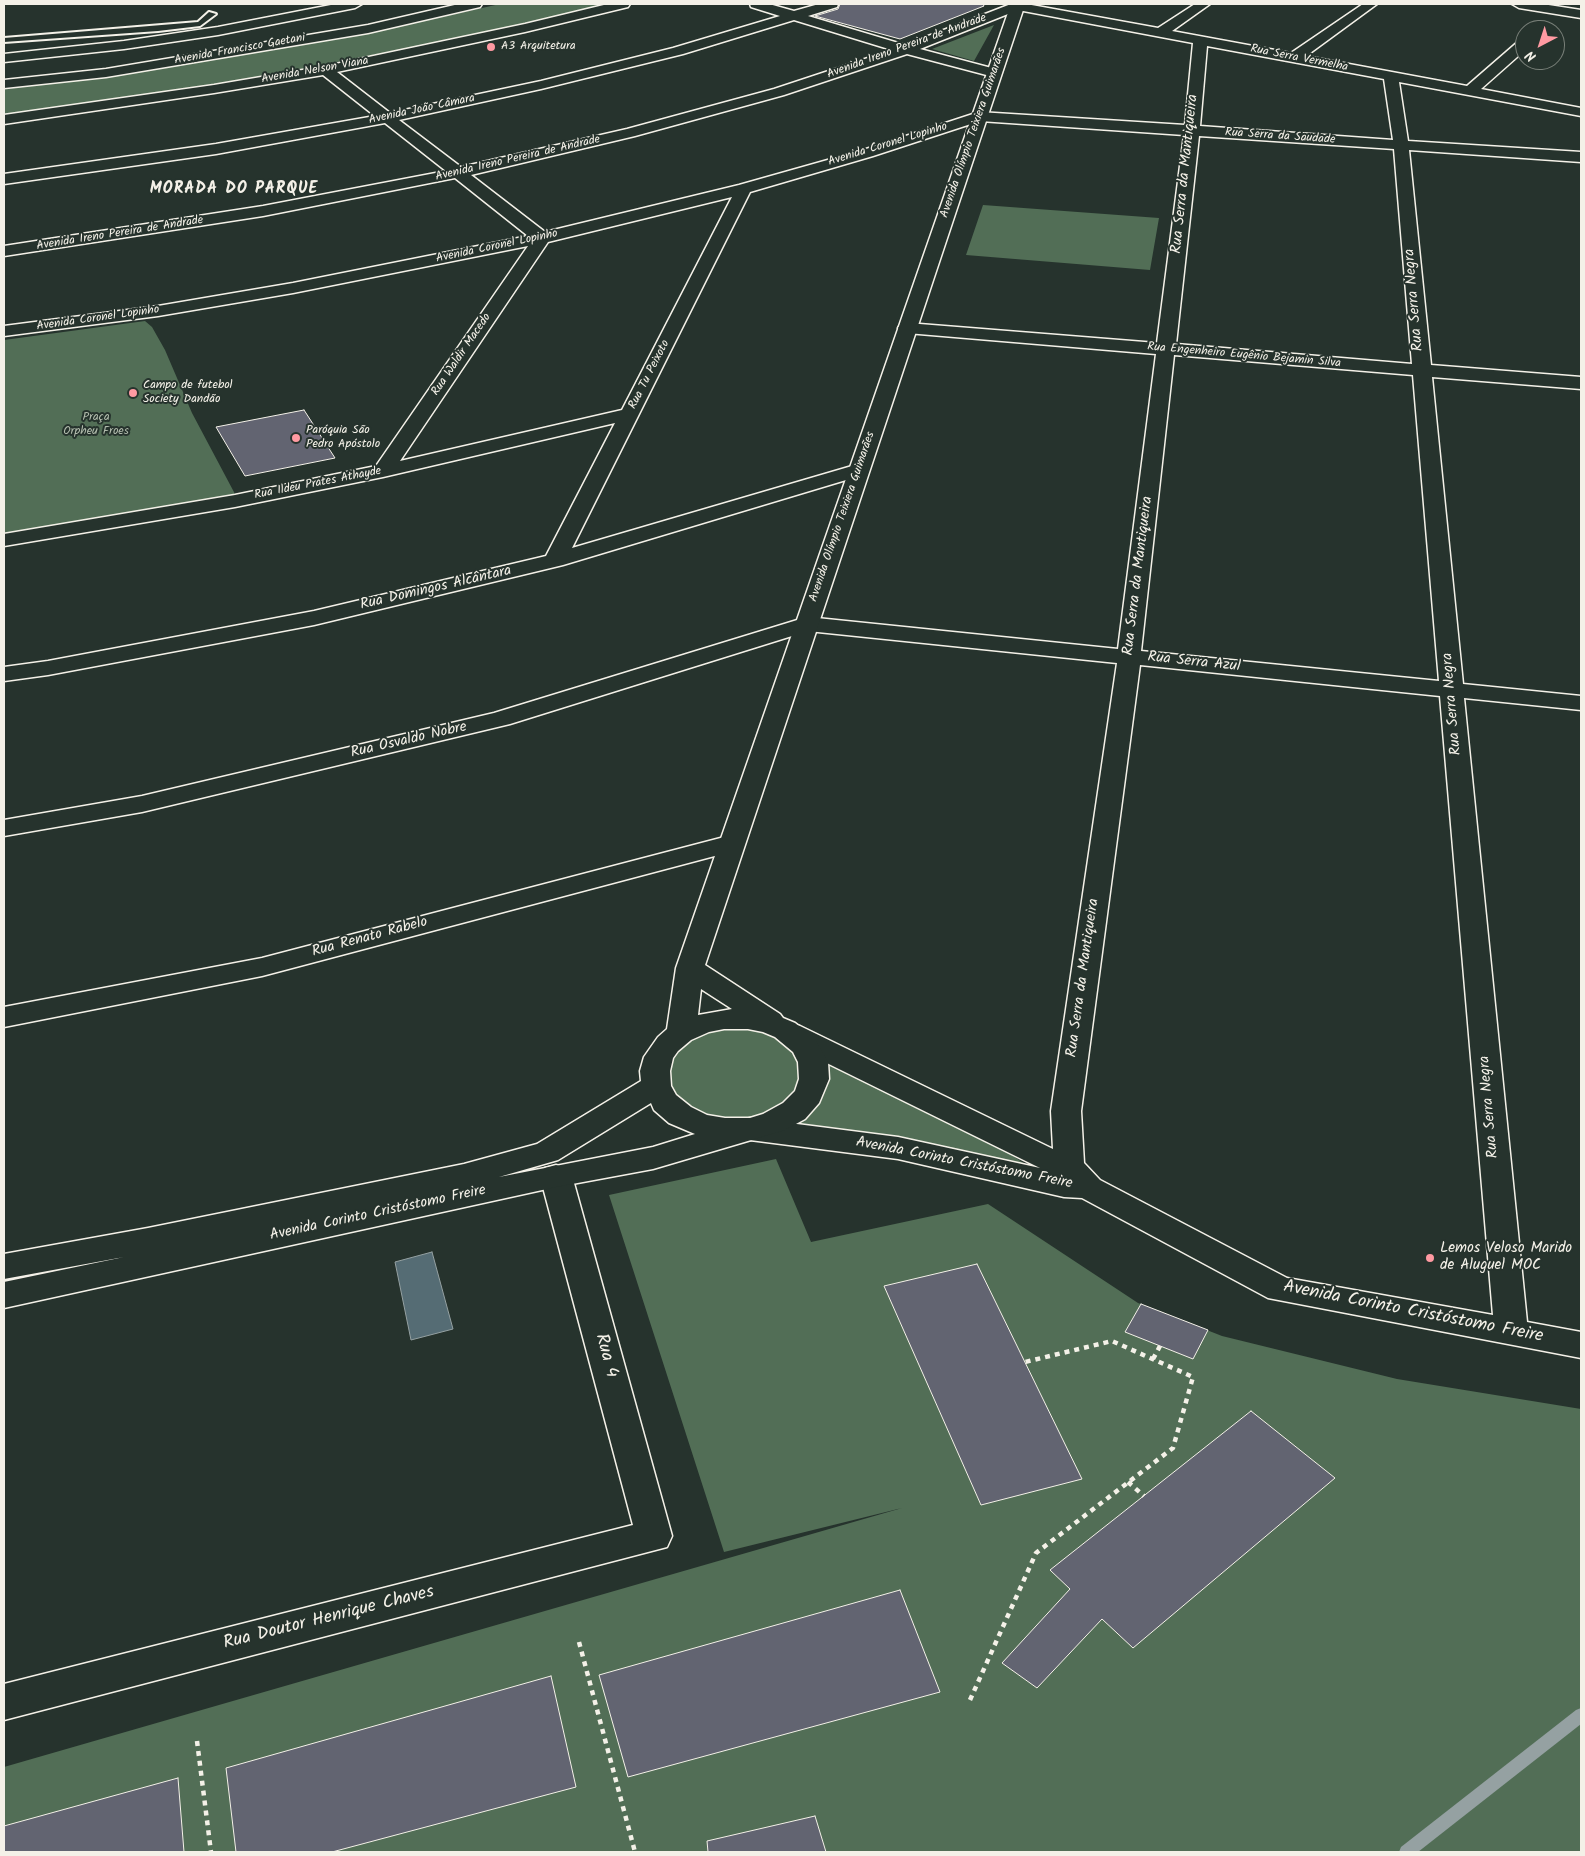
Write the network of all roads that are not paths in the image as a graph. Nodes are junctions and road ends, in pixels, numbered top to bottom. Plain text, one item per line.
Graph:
1 (355, 4) edge
2 (437, 4) edge
3 (475, 4) edge
4 (623, 4) edge
5 (756, 4) edge
6 (832, 4) edge
7 (1204, 4) edge
8 (1371, 4) edge
9 (1519, 4) edge
10 (1017, 5) edge
11 (1562, 11) junction
12 (212, 14) dead end
13 (1581, 14) edge
14 (796, 16) junction
15 (1552, 20) edge
16 (200, 24) junction
17 (218, 30) junction
18 (1160, 33) junction
19 (4, 40) edge
20 (1200, 41) junction
21 (906, 50) junction
22 (1515, 52) edge
23 (4, 58) edge
24 (1294, 58) junction
25 (326, 70) junction
26 (994, 73) junction
27 (4, 74) edge
28 (1390, 76) junction
29 (4, 84) edge
30 (1470, 91) junction
31 (1581, 112) edge
32 (979, 116) junction
33 (387, 118) junction
34 (4, 119) edge
35 (1192, 131) junction
36 (1401, 145) junction
37 (1581, 157) edge
38 (458, 173) junction
39 (4, 179) edge
40 (744, 189) junction
41 (542, 238) junction
42 (4, 251) edge
43 (907, 328) junction
44 (4, 331) edge
45 (1166, 349) junction
46 (1422, 370) junction
47 (1581, 383) edge
48 (630, 414) junction
49 (859, 470) junction
50 (383, 472) junction
51 (4, 540) edge
52 (555, 560) junction
53 (807, 624) junction
54 (1129, 657) junction
55 (4, 674) edge
56 (1451, 689) junction
57 (1581, 703) edge
58 (4, 828) edge
59 (732, 843) junction
60 (690, 968) junction
61 (4, 1017) edge
62 (787, 1032) junction
63 (682, 1033) junction
64 (656, 1086) junction
65 (1066, 1110) junction
66 (750, 1129) junction
67 (1037, 1167) junction
68 (556, 1176) junction
69 (1074, 1180) junction
70 (148, 1252) junction
71 (4, 1266) edge
72 (4, 1295) edge
73 (1511, 1332) junction
74 (1581, 1345) edge
75 (654, 1536) joint
76 (4, 1702) edge

1 - 17 street
2 - 27 street
3 - 29 street, Avenida Francisco Gaetani
4 - 25 street, Avenida Nelson Viana
5 - 14 street
6 - 14 street, Avenida João Câmara
7 - 18 street
8 - 24 street
9 - 11 street
10 - 18 street, Rua Serra Vermelha
10 - 21 street, Avenida Ireno Pereira de Andrade
10 - 26 street, Avenida Olímpio Teixiera Guimarães
11 - 13 street
11 - 15 street
12 - 16 lane
14 - 21 street
14 - 33 street, Avenida João Câmara
16 - 17 lane
16 - 19 lane
17 - 23 street
18 - 20 street, Rua Serra Vermelha
20 - 24 street, Rua Serra Vermelha
20 - 35 street, Rua Serra da Mantiqueira
21 - 26 street
21 - 38 street, Avenida Ireno Pereira de Andrade
22 - 30 street
24 - 28 street, Rua Serra Vermelha
25 - 33 street
25 - 34 street, Avenida Nelson Viana
26 - 32 street, Avenida Olímpio Teixiera Guimarães
28 - 30 street, Rua Serra Vermelha
28 - 36 street, Rua Serra Negra
30 - 31 street, Rua Serra Vermelha
32 - 35 street, Rua Serra da Saudade
32 - 40 street, Avenida Coronel Lopinho
32 - 43 street, Avenida Olímpio Teixiera Guimarães
33 - 38 street
33 - 39 street, Avenida João Câmara
35 - 36 street, Rua Serra da Saudade
35 - 45 street, Rua Serra da Mantiqueira
36 - 37 street, Rua Serra da Saudade
36 - 46 street, Rua Serra Negra
38 - 41 street
38 - 42 street, Avenida Ireno Pereira de Andrade
40 - 41 street, Avenida Coronel Lopinho
40 - 48 street, Rua Tu Peixoto
41 - 44 street, Avenida Coronel Lopinho
41 - 50 street, Rua Waldir Macedo
43 - 45 street, Rua Engenheiro Eugênio Bejamin Silva
43 - 49 street, Avenida Olímpio Teixiera Guimarães
45 - 46 street, Rua Engenheiro Eugênio Bejamin Silva
45 - 54 street, Rua Serra da Mantiqueira
46 - 47 street, Rua Engenheiro Eugênio Bejamin Silva
46 - 56 street, Rua Serra Negra
48 - 50 street, Rua Ildeu Prates Athayde
48 - 52 street, Rua Tu Peixoto
49 - 52 street, Rua Domingos Alcântara
49 - 53 street, Avenida Olímpio Teixiera Guimarães
50 - 51 street, Rua Ildeu Prates Athayde
52 - 55 street, Rua Domingos Alcântara
53 - 54 street, Rua Serra Azul
53 - 58 street, Rua Osvaldo Nobre
53 - 59 street, Avenida Olímpio Teixiera Guimarães
54 - 56 street, Rua Serra Azul
54 - 65 street, Rua Serra da Mantiqueira
56 - 57 street, Rua Serra Azul
56 - 73 street, Rua Serra Negra
59 - 60 street, Avenida Olímpio Teixiera Guimarães
59 - 61 street, Rua Renato Rabelo
60 - 62 street
60 - 63 street, Avenida Olímpio Teixiera Guimarães
62 - 63 street, Avenida Corinto Cristóstomo Freire
62 - 66 street, Avenida Corinto Cristóstomo Freire
62 - 67 street, Avenida Corinto Cristóstomo Freire
63 - 64 street, Avenida Corinto Cristóstomo Freire
64 - 66 street, Avenida Corinto Cristóstomo Freire
64 - 70 street, Avenida Corinto Cristóstomo Freire
65 - 67 street, Rua Serra da Mantiqueira
65 - 69 street, Rua Serra da Mantiqueira
66 - 67 street, Avenida Corinto Cristóstomo Freire
66 - 68 street, Avenida Corinto Cristóstomo Freire
67 - 69 street, Avenida Corinto Cristóstomo Freire
68 - 70 street, Avenida Corinto Cristóstomo Freire
68 - 75 street, Rua 4
69 - 73 street, Avenida Corinto Cristóstomo Freire
70 - 71 street, Avenida Corinto Cristóstomo Freire
70 - 72 street, Avenida Corinto Cristóstomo Freire
73 - 74 street, Avenida Corinto Cristóstomo Freire
75 - 76 street, Rua Doutor Henrique Chaves

